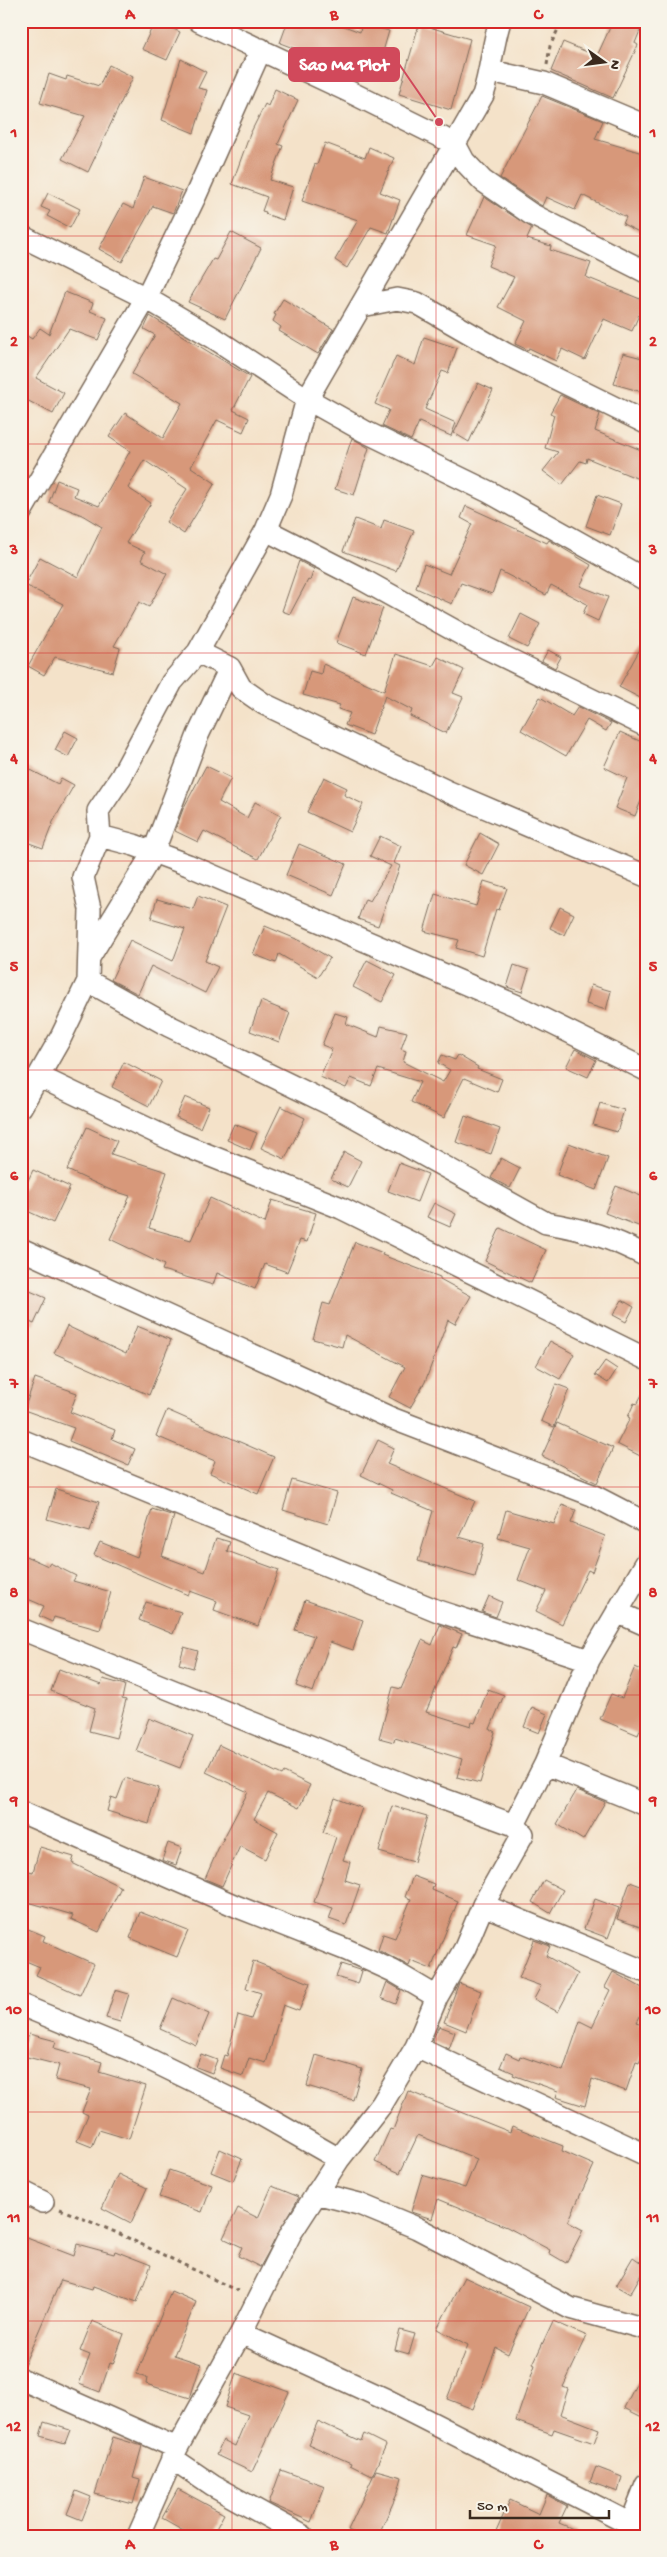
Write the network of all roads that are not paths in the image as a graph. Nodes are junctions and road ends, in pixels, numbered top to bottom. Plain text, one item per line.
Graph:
1 (198, 21) edge
2 (500, 21) edge
3 (261, 49) junction
4 (491, 71) junction
5 (646, 126) edge
6 (454, 144) junction
7 (21, 236) edge
8 (646, 272) edge
9 (146, 298) junction
10 (362, 306) junction
11 (307, 399) junction
12 (646, 423) edge
13 (21, 512) edge
14 (266, 530) junction
15 (646, 580) edge
16 (198, 652) junction
17 (230, 668) junction
18 (646, 726) edge
19 (100, 836) junction
20 (153, 853) junction
21 (646, 876) edge
22 (90, 956) junction
23 (88, 980) junction
24 (646, 1070) edge
25 (40, 1077) junction
26 (21, 1108) edge
27 (21, 1249) edge
28 (646, 1256) edge
29 (646, 1359) edge
30 (21, 1440) edge
31 (646, 1523) edge
32 (646, 1562) edge
33 (617, 1612) junction
34 (646, 1624) edge
35 (21, 1629) edge
36 (589, 1660) junction
37 (545, 1764) junction
38 (646, 1805) edge
39 (21, 1812) edge
40 (514, 1825) junction
41 (483, 1905) junction
42 (646, 1972) edge
43 (437, 1998) junction
44 (21, 2005) edge
45 (416, 2047) junction
46 (646, 2155) edge
47 (339, 2159) junction
48 (21, 2191) edge
49 (316, 2193) junction
50 (43, 2202) road end
51 (646, 2329) edge
52 (241, 2333) junction
53 (21, 2379) edge
54 (174, 2453) junction
55 (646, 2485) edge
56 (628, 2530) edge
57 (138, 2536) edge
58 (303, 2536) edge

1 - 3 street
2 - 4 street
3 - 6 street
3 - 9 street
4 - 5 street
4 - 6 street
6 - 8 street
6 - 10 street
7 - 9 street
9 - 11 street
9 - 13 street
10 - 11 street
10 - 12 street
11 - 14 street
11 - 15 street
14 - 16 street
14 - 18 street
16 - 17 street
16 - 19 street
17 - 20 street
17 - 21 street
19 - 20 street
19 - 22 street
20 - 22 street
20 - 24 street
22 - 23 street
23 - 25 street
23 - 28 street
25 - 26 street
25 - 29 street
27 - 31 street
30 - 36 street
32 - 33 street
33 - 34 street
33 - 36 street
35 - 40 street
36 - 37 street
37 - 38 street
37 - 40 street
39 - 43 street
40 - 41 street
41 - 42 street
41 - 43 street
43 - 45 street
44 - 47 street
45 - 46 street
45 - 47 street
47 - 49 street
48 - 50 street
49 - 51 street
49 - 52 street
52 - 54 street
52 - 56 street
53 - 54 street
54 - 57 street
54 - 58 street
55 - 56 street

